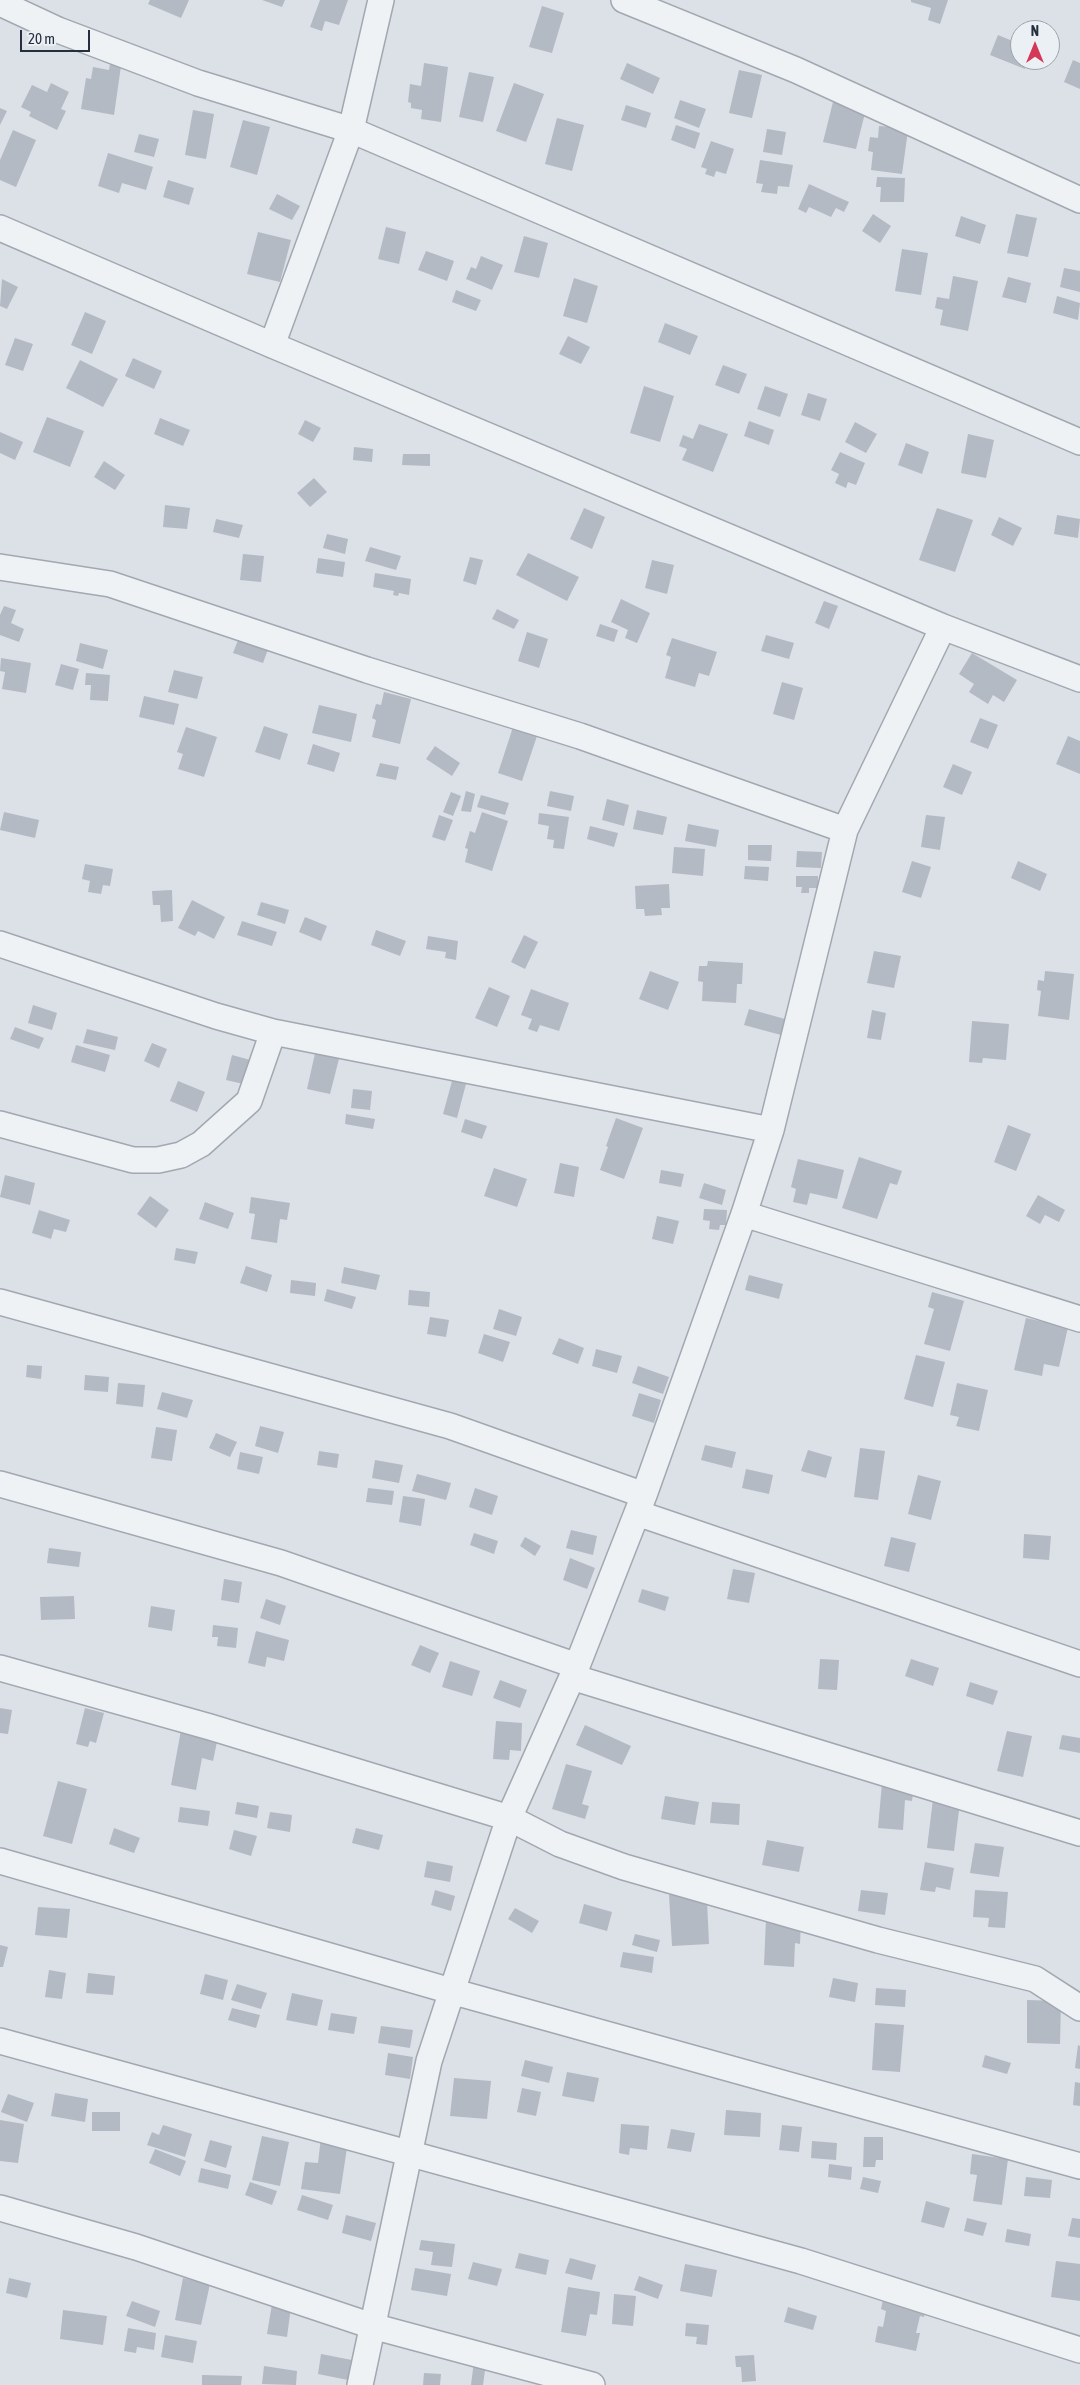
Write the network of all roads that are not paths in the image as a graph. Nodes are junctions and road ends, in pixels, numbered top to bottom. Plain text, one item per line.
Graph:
1 (380, 0) edge
2 (624, 0) edge
3 (0, 3) edge
4 (351, 130) junction
5 (1080, 200) edge
6 (0, 228) edge
7 (272, 345) junction
8 (1080, 442) edge
9 (0, 566) edge
10 (944, 627) junction
11 (1080, 679) edge
12 (845, 830) junction
13 (0, 944) edge
14 (274, 1032) junction
15 (0, 1124) edge
16 (771, 1130) junction
17 (744, 1214) junction
18 (0, 1302) edge
19 (1080, 1319) edge
20 (0, 1484) edge
21 (640, 1504) junction
22 (1080, 1664) edge
23 (0, 1668) edge
24 (575, 1672) junction
25 (509, 1818) junction
26 (1080, 1833) edge
27 (0, 1861) edge
28 (451, 1992) junction
29 (1080, 2008) edge
30 (0, 2041) edge
31 (409, 2154) junction
32 (1080, 2166) edge
33 (0, 2208) edge
34 (372, 2326) junction
35 (1080, 2350) edge
36 (360, 2385) edge
37 (592, 2385) edge

1 - 4 street
2 - 5 street
3 - 4 street
4 - 7 street
4 - 8 street
6 - 7 street
7 - 10 street
9 - 12 street
10 - 11 street
10 - 12 street
12 - 16 street
13 - 14 street
14 - 15 street
14 - 16 street
16 - 17 street
17 - 19 street
17 - 21 street
18 - 21 street
20 - 24 street
21 - 22 street
21 - 24 street
23 - 25 street
24 - 25 street
24 - 26 street
25 - 28 street
25 - 29 street
27 - 28 street
28 - 31 street
28 - 32 street
30 - 31 street
31 - 34 street
31 - 35 street
33 - 34 street
34 - 36 street
34 - 37 street

